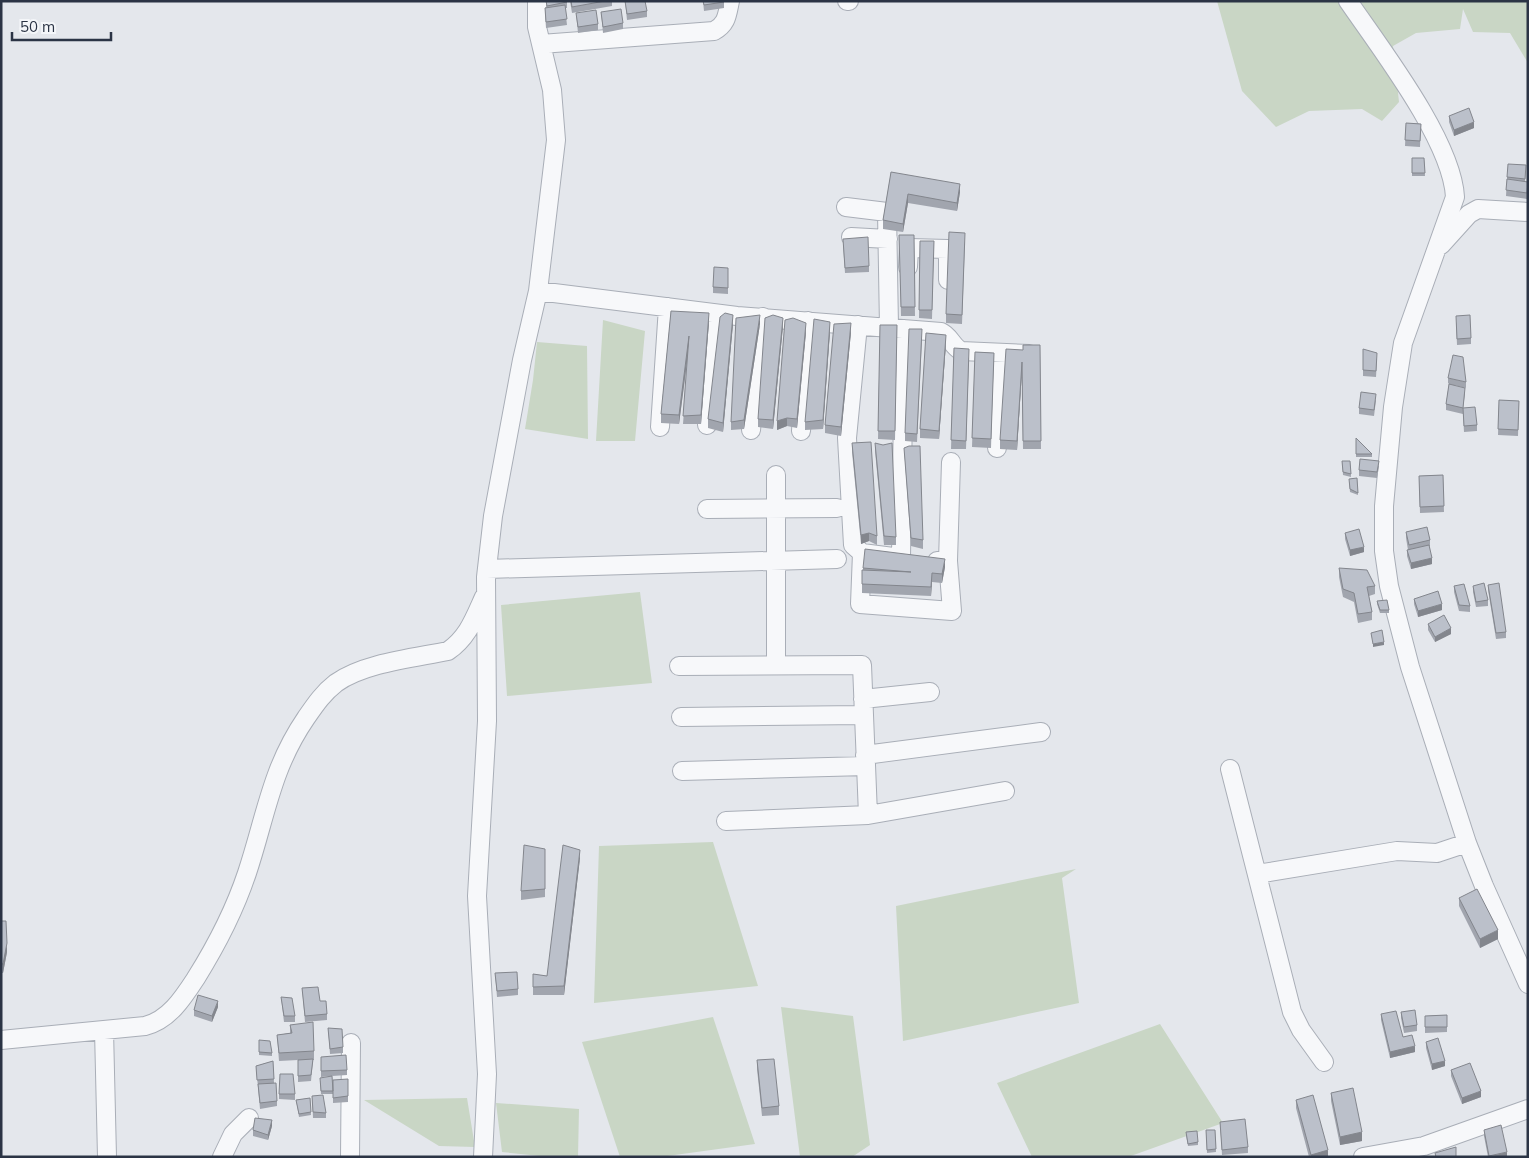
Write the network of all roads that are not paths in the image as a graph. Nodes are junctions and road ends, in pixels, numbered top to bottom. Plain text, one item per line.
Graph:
1 (537, 1) edge
2 (730, 1) edge
3 (1348, 1) edge
4 (541, 44) junction
5 (846, 207) dead end
6 (1528, 212) edge
7 (850, 238) edge
8 (888, 239) junction
9 (1437, 248) junction
10 (906, 286) edge
11 (538, 291) junction
12 (948, 297) edge
13 (905, 304) edge
14 (668, 307) junction
15 (715, 314) junction
16 (947, 316) edge
17 (763, 317) junction
18 (808, 321) junction
19 (858, 325) junction
20 (899, 326) junction
21 (951, 341) junction
22 (1002, 353) junction
23 (1040, 354) edge
24 (955, 366) edge
25 (707, 425) edge
26 (660, 427) dead end
27 (751, 430) dead end
28 (801, 431) dead end
29 (997, 448) dead end
30 (950, 462) dead end
31 (776, 474) dead end
32 (837, 508) dead end
33 (774, 509) junction
34 (707, 510) dead end
35 (862, 553) junction
36 (902, 558) junction
37 (837, 559) dead end
38 (775, 561) junction
39 (948, 562) junction
40 (487, 569) junction
41 (486, 592) junction
42 (776, 664) junction
43 (678, 666) dead end
44 (930, 692) dead end
45 (863, 707) junction
46 (681, 717) dead end
47 (1041, 732) dead end
48 (865, 761) junction
49 (1230, 769) dead end
50 (682, 771) dead end
51 (1005, 791) dead end
52 (868, 815) junction
53 (726, 821) dead end
54 (1467, 843) junction
55 (1257, 874) junction
56 (1528, 984) edge
57 (104, 1030) junction
58 (1, 1040) edge
59 (350, 1043) dead end
60 (1324, 1062) dead end
61 (1528, 1109) edge
62 (248, 1118) dead end
63 (1425, 1151) edge
64 (107, 1157) edge
65 (222, 1157) edge
66 (350, 1157) edge
67 (484, 1157) edge
68 (1363, 1157) edge

1 - 4 street
2 - 4 street
3 - 9 street
4 - 11 street
5 - 8 street
6 - 9 street
7 - 8 street
8 - 20 street
9 - 54 street
10 - 12 street
11 - 14 street
11 - 40 street
13 - 20 street
14 - 15 street
14 - 26 street
15 - 17 street
15 - 25 street
16 - 21 street
17 - 18 street
17 - 27 street
18 - 19 street
18 - 28 street
19 - 20 street
19 - 35 street
20 - 21 street
20 - 36 street
21 - 22 street
21 - 24 street
22 - 23 street
22 - 29 street
30 - 39 street
31 - 33 street
32 - 33 street
33 - 34 street
33 - 38 street
35 - 36 street
35 - 39 street
36 - 39 street
37 - 38 street
38 - 40 street
38 - 42 street
40 - 41 street
41 - 57 street
41 - 67 street
42 - 43 street
42 - 45 street
44 - 45 street
45 - 46 street
45 - 48 street
47 - 48 street
48 - 50 street
48 - 52 street
49 - 55 street
51 - 52 street
52 - 53 street
54 - 55 street
54 - 56 street
55 - 60 street
57 - 58 street
57 - 64 street
59 - 66 street
61 - 63 street
62 - 65 street
63 - 68 street

